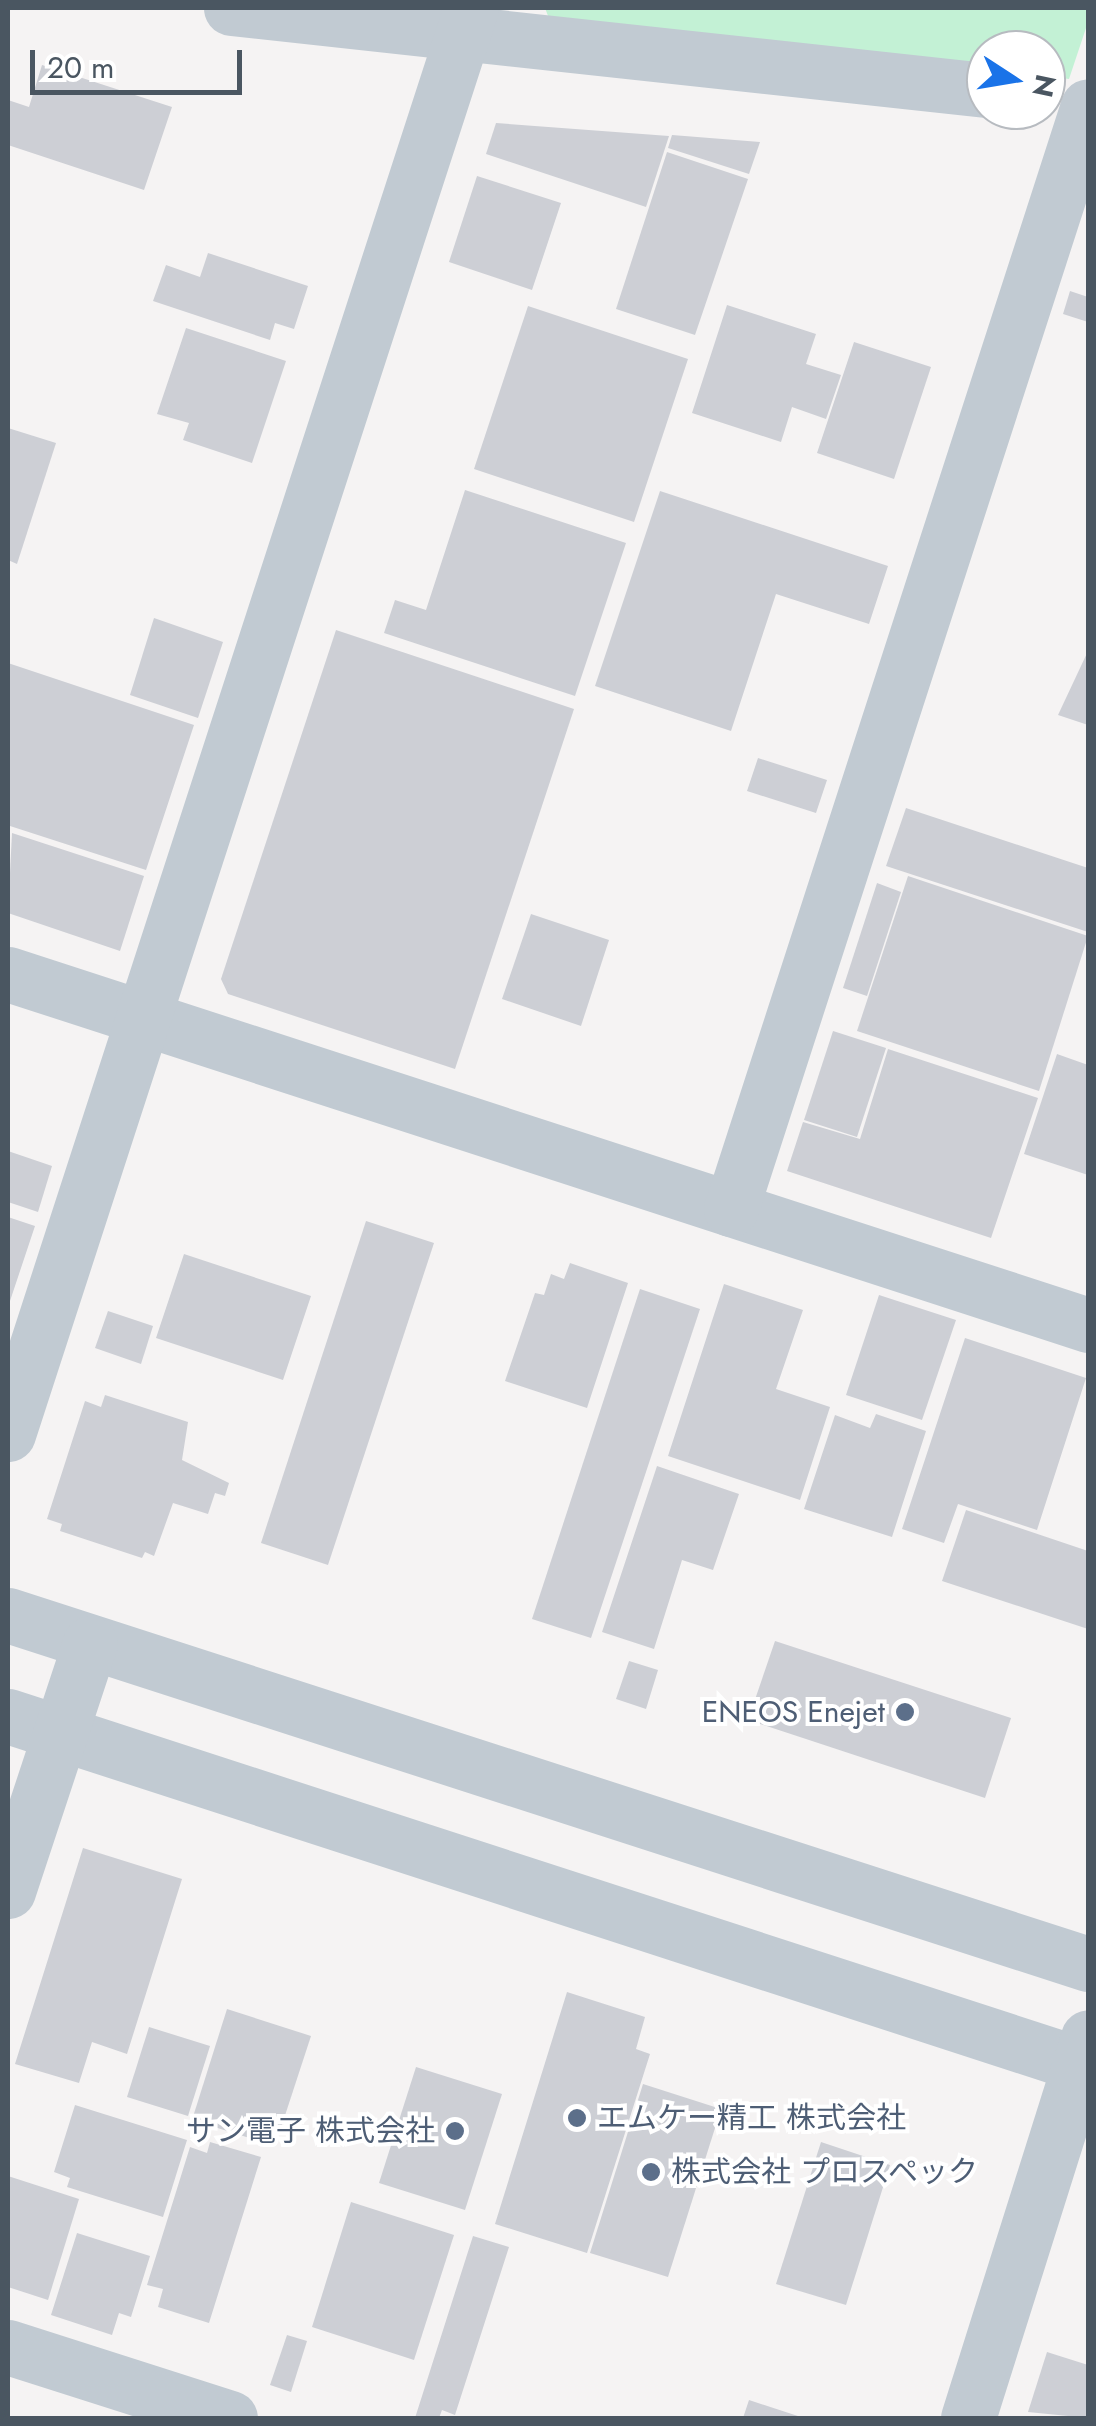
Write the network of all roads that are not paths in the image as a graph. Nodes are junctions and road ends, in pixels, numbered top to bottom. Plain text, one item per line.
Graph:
1 (231, 8) edge
2 (467, 20) edge
3 (966, 87) edge
4 (1088, 104) edge
5 (8, 974) edge
6 (143, 1018) junction
7 (731, 1209) junction
8 (1088, 1325) edge
9 (8, 1434) edge
10 (8, 1616) edge
11 (90, 1643) junction
12 (8, 1716) edge
13 (62, 1733) junction
14 (8, 1891) edge
15 (1088, 1964) edge
16 (1086, 2056) edge
17 (8, 2347) edge
18 (230, 2418) edge
19 (968, 2418) edge

1 - 2 street
2 - 3 street
2 - 6 street
4 - 7 street
5 - 6 street
6 - 7 street
6 - 9 street
7 - 8 street
10 - 11 street
11 - 13 street
11 - 15 street
12 - 13 street
13 - 14 street
13 - 16 street
16 - 19 street
17 - 18 street

